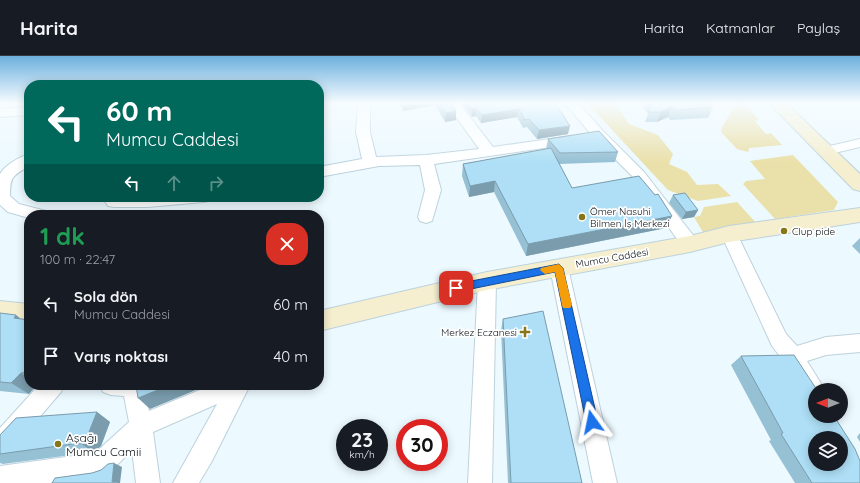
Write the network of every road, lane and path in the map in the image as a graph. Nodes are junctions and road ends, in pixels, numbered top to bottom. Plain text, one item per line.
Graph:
1 (363, 123) edge
2 (467, 123) edge
3 (588, 123) edge
4 (797, 123) edge
5 (599, 135) junction
6 (860, 143) edge
7 (826, 151) junction
8 (489, 152) junction
9 (426, 160) junction
10 (24, 162) edge
11 (370, 162) junction
12 (324, 171) edge
13 (860, 185) edge
14 (114, 202) edge
15 (133, 202) junction
16 (148, 202) edge
17 (126, 210) edge
18 (24, 211) edge
19 (860, 215) edge
20 (426, 217) dead end
21 (729, 234) junction
22 (690, 244) junction
23 (559, 268) junction
24 (487, 281) junction
25 (0, 311) edge
26 (24, 313) edge
27 (324, 320) edge
28 (860, 343) edge
29 (793, 357) junction
30 (809, 383) edge
31 (49, 390) edge
32 (134, 390) edge
33 (226, 390) edge
34 (236, 390) edge
35 (141, 426) junction
36 (0, 446) edge
37 (0, 478) edge
38 (148, 483) edge
39 (186, 483) edge
40 (480, 483) edge
41 (605, 483) edge

1 - 11 street
2 - 8 street
3 - 5 street
4 - 7 street
5 - 8 street
5 - 22 street
6 - 7 street
7 - 13 street
8 - 9 street
9 - 11 street
9 - 20 street
10 - 18 street
11 - 12 street
14 - 15 street
15 - 16 street
15 - 17 street
19 - 21 street, Mumcu Caddesi
21 - 22 street, Mumcu Caddesi
21 - 29 street
22 - 23 street, Mumcu Caddesi
23 - 24 street, Mumcu Caddesi
23 - 41 street
24 - 27 street, Mumcu Caddesi
24 - 40 street
25 - 26 street
28 - 29 street
29 - 30 street
31 - 36 street
32 - 35 street
33 - 35 street
34 - 39 street
35 - 37 street
35 - 38 street

